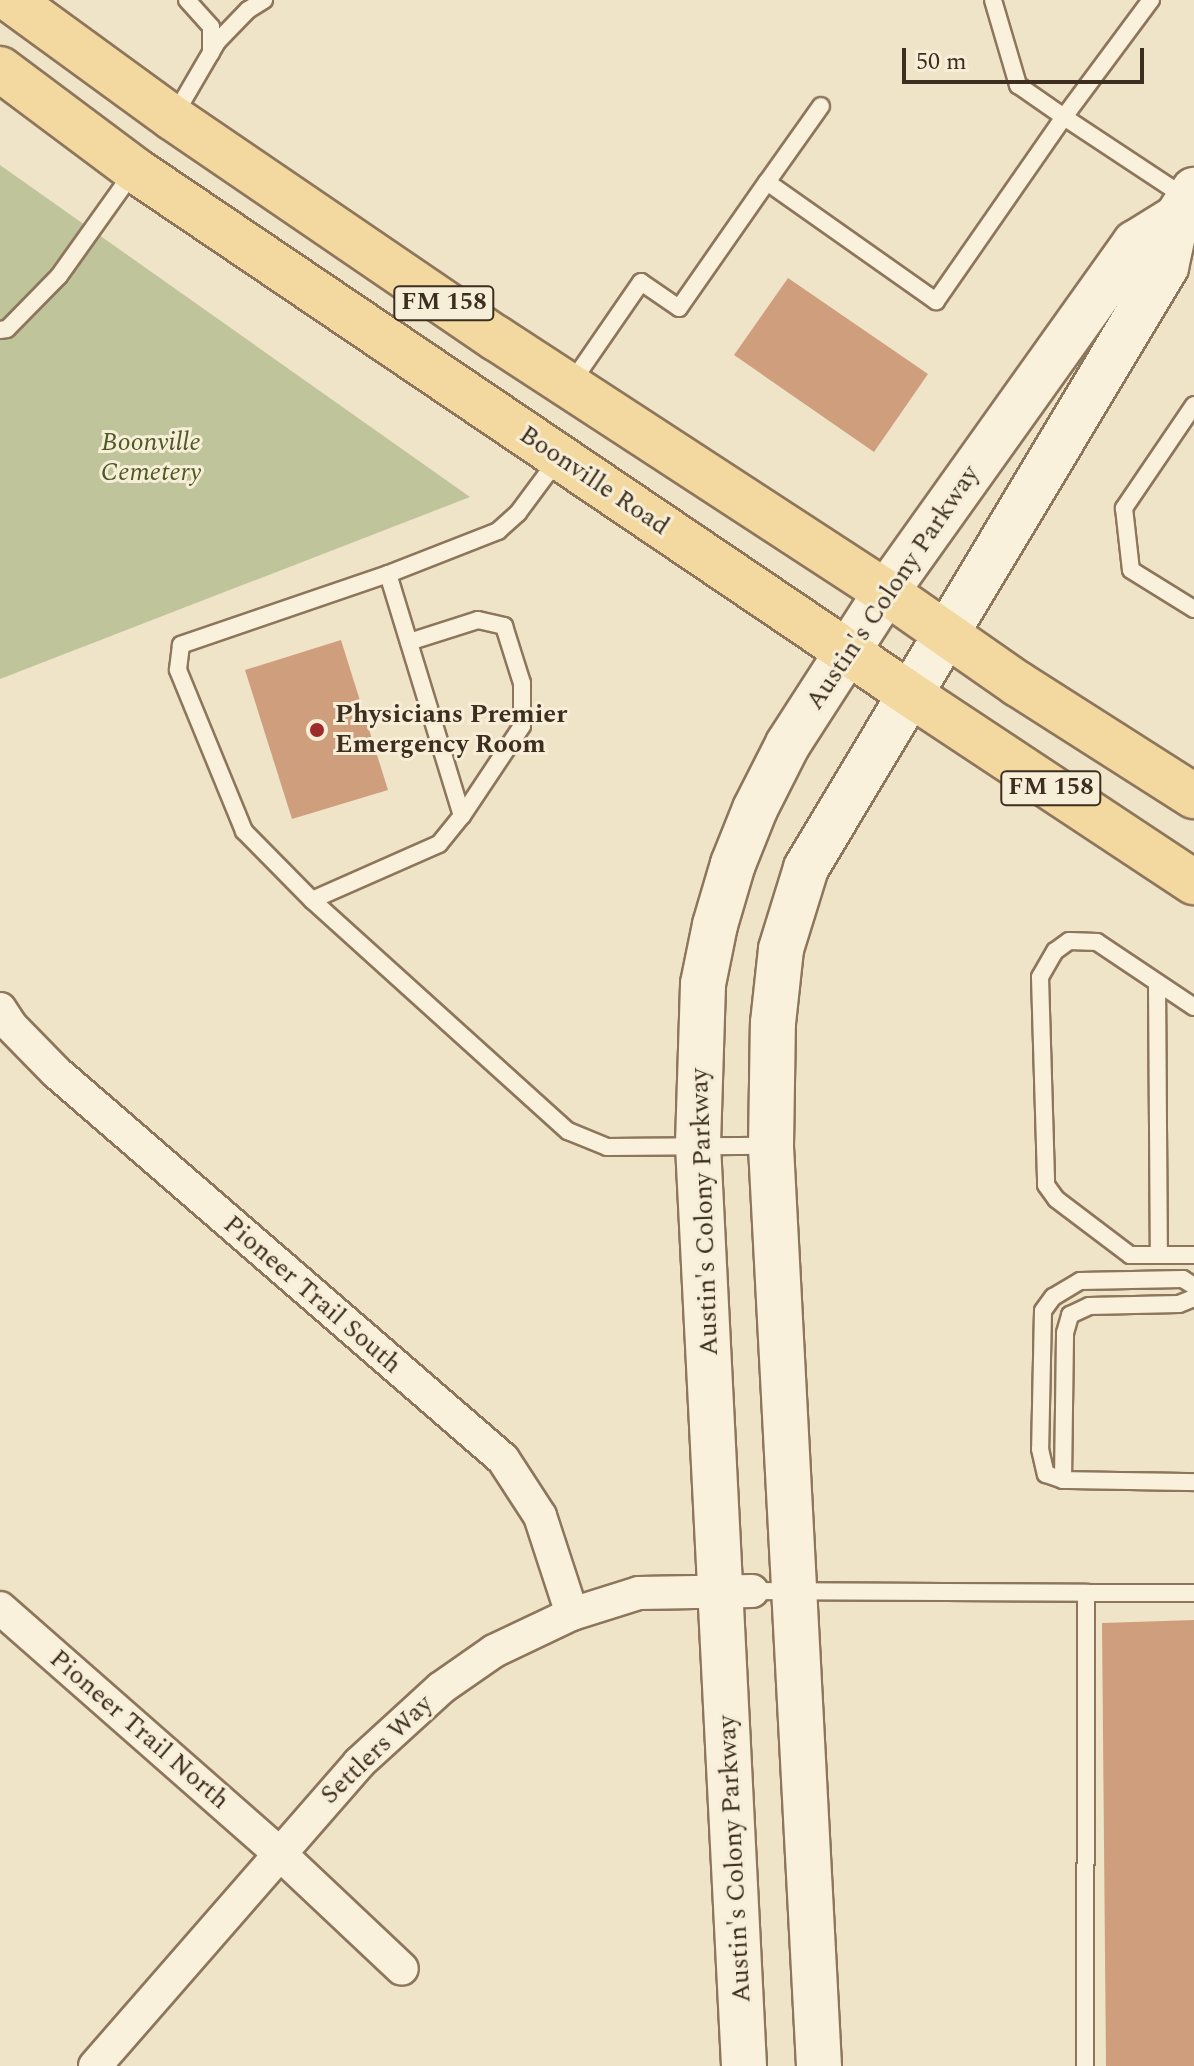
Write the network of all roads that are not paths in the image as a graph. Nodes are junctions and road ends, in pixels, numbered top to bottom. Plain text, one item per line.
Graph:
1 (11, 0) edge
2 (187, 0) edge
3 (264, 0) edge
4 (993, 0) edge
5 (1151, 0) edge
6 (211, 53) junction
7 (0, 69) edge
8 (821, 106) dead end
9 (1064, 117) junction
10 (173, 118) junction
11 (135, 170) junction
12 (767, 182) junction
13 (1188, 202) edge
14 (0, 330) edge
15 (569, 387) junction
16 (1194, 405) edge
17 (560, 457) junction
18 (388, 574) junction
19 (886, 592) junction
20 (1194, 609) edge
21 (944, 634) junction
22 (409, 642) junction
23 (847, 652) junction
24 (908, 693) junction
25 (1194, 796) edge
26 (462, 816) junction
27 (1194, 882) edge
28 (312, 900) junction
29 (1157, 983) junction
30 (1194, 1007) edge
31 (0, 1009) edge
32 (698, 1144) junction
33 (771, 1146) junction
34 (1159, 1255) junction
35 (1194, 1255) edge
36 (1194, 1286) edge
37 (1194, 1298) edge
38 (1063, 1480) junction
39 (1194, 1482) edge
40 (738, 1591) junction
41 (795, 1593) junction
42 (1086, 1593) junction
43 (1194, 1593) edge
44 (0, 1608) edge
45 (572, 1614) junction
46 (278, 1852) junction
47 (402, 1969) dead end
48 (95, 2066) edge
49 (744, 2066) edge
50 (819, 2066) edge
51 (1085, 2066) edge

1 - 10 main road, FM 158
2 - 6 lane
3 - 6 lane
4 - 9 lane
5 - 9 lane
6 - 10 lane
7 - 11 main road, Boonville Road / FM 158
8 - 12 lane
9 - 12 lane
9 - 13 lane
10 - 11 main road
10 - 15 main road, FM 158
11 - 14 lane
11 - 17 main road, Boonville Road / FM 158
12 - 15 lane
13 - 19 street, Austin's Colony Parkway
13 - 21 street
15 - 19 main road, FM 158
16 - 20 lane
17 - 18 lane
17 - 23 main road, Boonville Road / FM 158
18 - 22 lane
18 - 28 lane
19 - 21 main road, FM 158
19 - 23 street, Austin's Colony Parkway
21 - 24 street
21 - 25 main road, FM 158
22 - 26 lane
22 - 26 lane
23 - 24 main road, Boonville Road / FM 158
23 - 32 street, Austin's Colony Parkway
24 - 27 main road, Boonville Road / FM 158
24 - 33 street
26 - 28 lane
28 - 32 lane
29 - 30 lane
29 - 34 lane
29 - 34 lane
31 - 45 street, Pioneer Trail South
32 - 33 lane
32 - 40 street, Austin's Colony Parkway
33 - 41 street
34 - 35 lane
36 - 38 lane
37 - 38 lane
38 - 39 lane
40 - 41 lane
40 - 45 street, Settlers Way
40 - 49 street, Austin's Colony Parkway
41 - 42 lane
41 - 50 street
42 - 43 lane
42 - 51 lane
44 - 46 street, Pioneer Trail North
45 - 46 street, Settlers Way
46 - 47 street, Pioneer Trail North
46 - 48 street, Settlers Way

